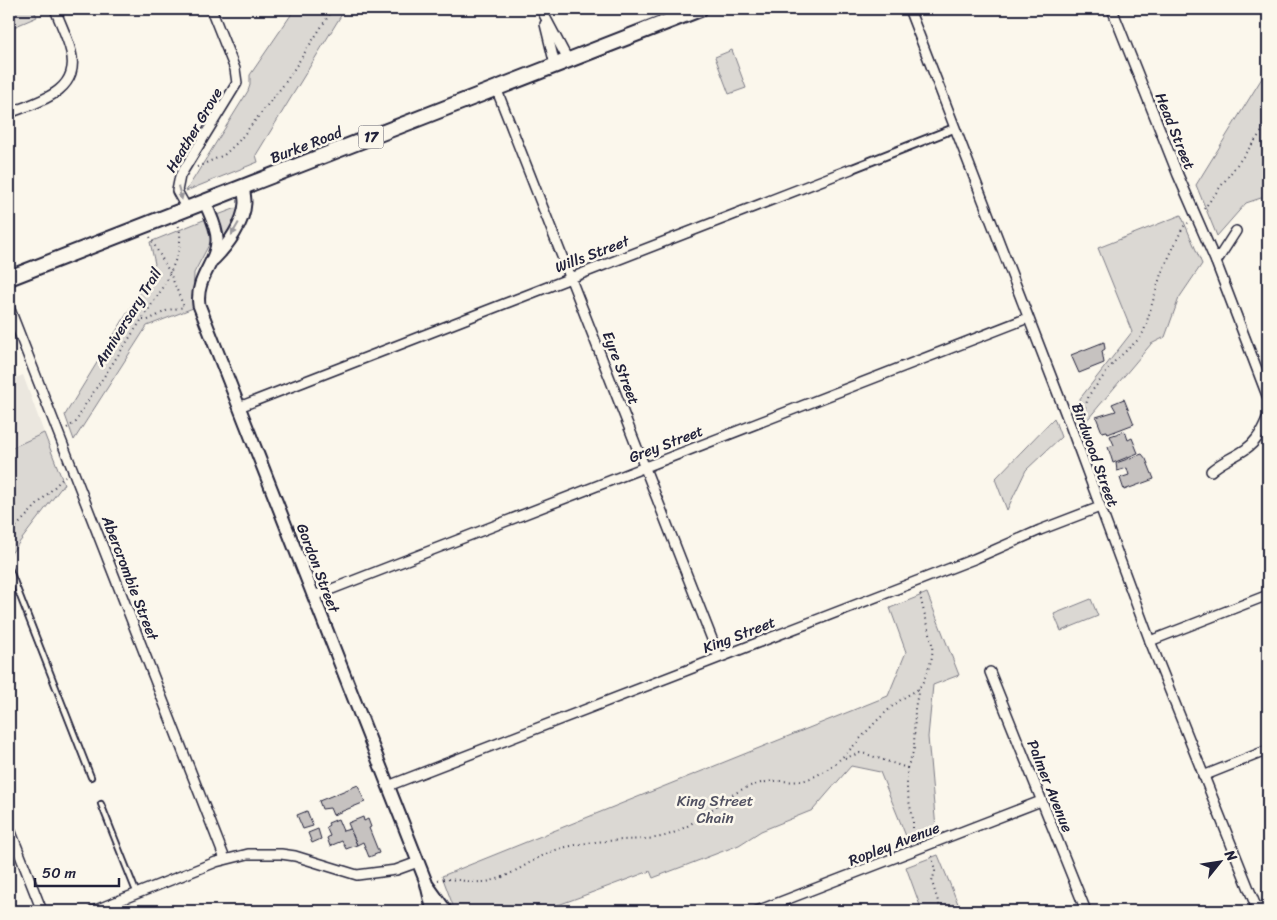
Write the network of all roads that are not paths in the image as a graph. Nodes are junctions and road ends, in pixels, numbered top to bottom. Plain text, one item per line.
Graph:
1 (55, 9) edge
2 (211, 9) edge
3 (700, 9) edge
4 (909, 9) edge
5 (1112, 9) edge
6 (541, 10) edge
7 (562, 63) junction
8 (496, 88) junction
9 (9, 113) edge
10 (955, 128) junction
11 (851, 169) joint
12 (243, 187) junction
13 (205, 202) junction
14 (180, 211) junction
15 (1236, 232) dead end
16 (1216, 262) junction
17 (210, 264) junction
18 (571, 277) junction
19 (9, 278) edge
20 (9, 307) edge
21 (1028, 318) junction
22 (1268, 398) edge
23 (240, 407) junction
24 (1268, 417) edge
25 (644, 467) junction
26 (1211, 471) dead end
27 (1100, 507) junction
28 (9, 568) edge
29 (1268, 595) edge
30 (314, 596) junction
31 (1150, 641) junction
32 (719, 657) junction
33 (990, 672) dead end
34 (1268, 750) edge
35 (1203, 776) junction
36 (91, 777) dead end
37 (388, 786) junction
38 (1041, 802) junction
39 (101, 804) dead end
40 (9, 829) edge
41 (225, 859) junction
42 (418, 862) junction
43 (426, 882) junction
44 (137, 894) junction
45 (1268, 905) edge
46 (1254, 910) edge
47 (42, 911) edge
48 (93, 911) edge
49 (433, 911) edge
50 (446, 911) edge
51 (760, 911) edge
52 (1086, 911) edge

1 - 9 street
2 -> 14 street, Heather Grove
3 - 7 main road, Burke Road / 17
4 - 10 street, Birdwood Street
5 - 16 street, Head Street
6 - 7 street
6 - 7 street
7 - 8 main road, Burke Road / 17
8 - 12 main road, Burke Road / 17
8 - 18 street, Eyre Street
10 - 11 street, Wills Street
10 - 21 street, Birdwood Street
11 - 18 street, Wills Street
12 - 13 main road, Burke Road / 17
12 -> 17 street, Gordon Street
13 - 14 main road, Burke Road / 17
13 - 17 street, Gordon Street
14 - 19 main road, Burke Road / 17
15 - 16 street
16 - 22 street, Head Street
17 - 23 street, Gordon Street
18 - 23 street, Wills Street
18 - 25 street, Eyre Street
20 - 41 street, Abercrombie Street
21 - 25 street, Grey Street
21 - 27 street, Birdwood Street
23 - 30 street, Gordon Street
24 - 26 street
25 - 30 street, Grey Street
25 - 32 street, Eyre Street
27 - 31 street, Birdwood Street
27 - 32 street, King Street
28 - 36 lane
29 - 31 street
30 - 37 street, Gordon Street
31 - 35 street, Birdwood Street
32 - 37 street, King Street
33 - 38 street, Palmer Avenue
34 - 35 street
35 - 46 street, Birdwood Street
37 - 42 street, Gordon Street
38 - 51 street, Ropley Avenue
38 - 52 street, Palmer Avenue
39 - 44 lane
40 - 47 street
41 - 42 street
41 - 44 street
42 - 43 street, Gordon Street
43 - 49 street, Gordon Street
43 - 50 street, Gordon Street
44 - 48 street
45 - 46 street

